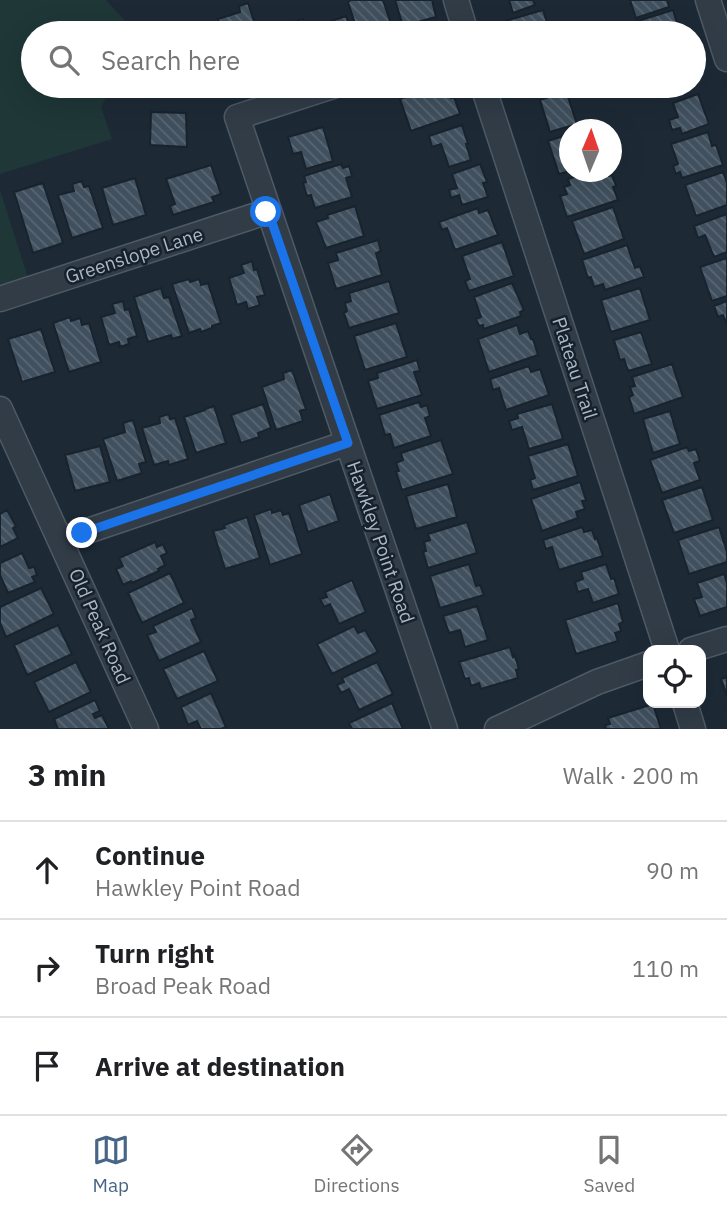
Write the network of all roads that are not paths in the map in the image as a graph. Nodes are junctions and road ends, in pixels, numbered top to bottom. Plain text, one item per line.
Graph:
1 (456, 0) edge
2 (708, 0) edge
3 (462, 21) edge
4 (727, 59) edge
5 (296, 98) edge
6 (487, 98) edge
7 (268, 211) junction
8 (0, 299) edge
9 (0, 409) edge
10 (348, 443) junction
11 (61, 540) junction
12 (727, 639) edge
13 (665, 645) edge
14 (706, 645) edge
15 (643, 666) edge
16 (687, 708) edge
17 (146, 729) edge
18 (445, 729) edge
19 (497, 729) edge
20 (693, 729) edge

1 - 3 street
2 - 4 street
5 - 7 street, Hawkley Point Road
6 - 13 street, Plateau Trail
7 - 8 street, Greenslope Lane
7 - 10 street, Hawkley Point Road
9 - 11 street, Old Peak Road
10 - 11 street
10 - 18 street, Hawkley Point Road
11 - 17 street, Old Peak Road
12 - 14 street
15 - 19 street
16 - 20 street

